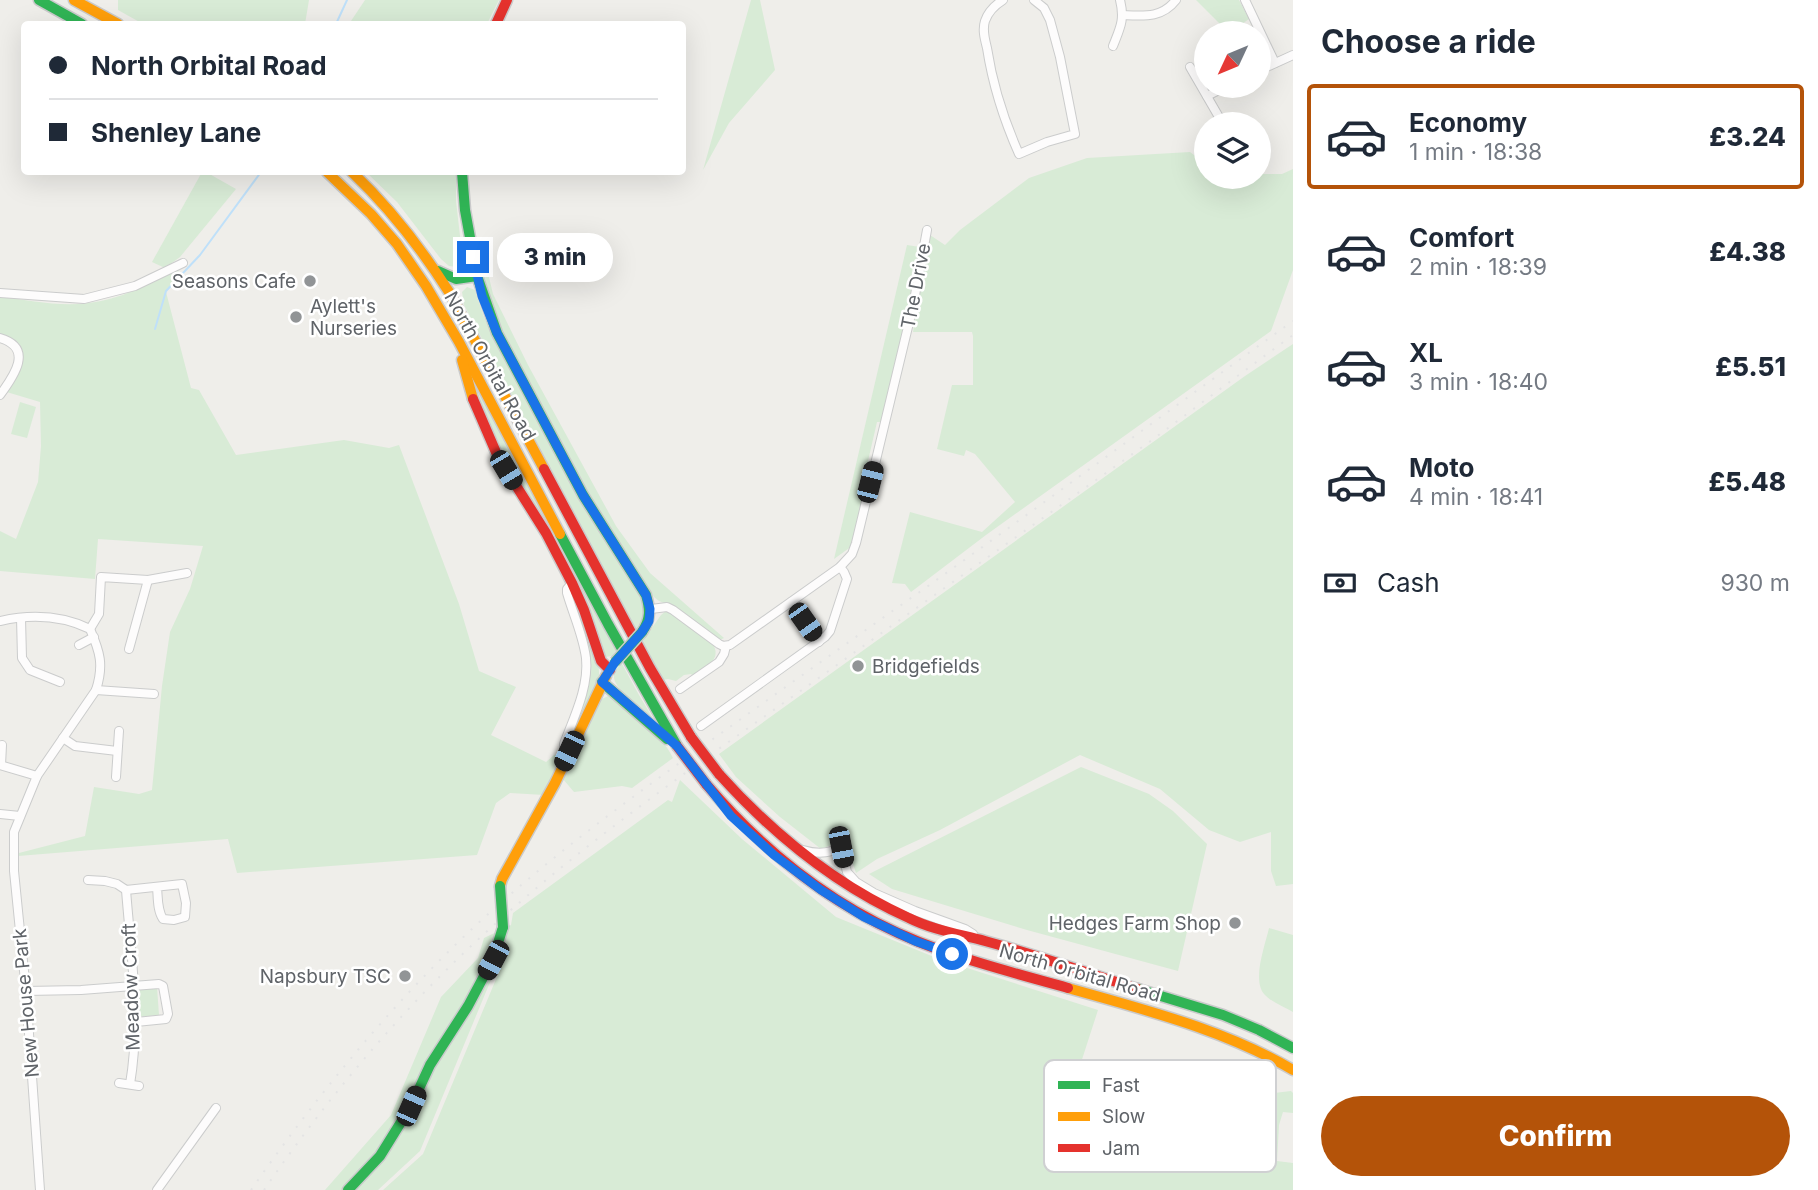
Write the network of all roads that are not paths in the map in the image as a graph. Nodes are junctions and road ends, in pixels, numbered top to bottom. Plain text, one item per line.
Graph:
1 (39, 0) edge
2 (74, 0) edge
3 (507, 0) edge
4 (1003, 0) edge
5 (1034, 0) edge
6 (1120, 0) edge
7 (1176, 0) edge
8 (1245, 0) edge
9 (1123, 15) junction
10 (77, 21) edge
11 (112, 21) edge
12 (497, 21) edge
13 (1113, 46) dead end
14 (1293, 55) edge
15 (1275, 63) junction
16 (1271, 65) edge
17 (1190, 67) dead end
18 (1194, 74) edge
19 (330, 175) edge
20 (355, 175) edge
21 (462, 175) edge
22 (927, 230) dead end
23 (183, 262) dead end
24 (434, 268) junction
25 (477, 276) junction
26 (464, 280) junction
27 (0, 293) edge
28 (461, 314) junction
29 (0, 338) edge
30 (459, 342) junction
31 (0, 395) edge
32 (840, 567) junction
33 (187, 573) dead end
34 (148, 580) junction
35 (572, 583) junction
36 (791, 602) junction
37 (650, 609) junction
38 (21, 618) junction
39 (0, 621) edge
40 (92, 633) junction
41 (819, 642) junction
42 (79, 645) dead end
43 (726, 646) junction
44 (129, 649) dead end
45 (612, 666) junction
46 (60, 682) dead end
47 (602, 682) junction
48 (96, 690) junction
49 (680, 690) dead end
50 (154, 694) dead end
51 (701, 726) dead end
52 (119, 731) dead end
53 (63, 738) junction
54 (2, 745) edge
55 (677, 746) junction
56 (117, 751) junction
57 (569, 751) junction
58 (0, 765) edge
59 (37, 776) junction
60 (116, 777) dead end
61 (0, 814) edge
62 (20, 816) junction
63 (796, 848) junction
64 (88, 880) dead end
65 (157, 887) junction
66 (127, 890) junction
67 (985, 941) junction
68 (133, 986) junction
69 (26, 991) junction
70 (136, 1022) junction
71 (1293, 1048) edge
72 (1293, 1070) edge
73 (119, 1083) dead end
74 (216, 1108) dead end
75 (40, 1190) edge
76 (157, 1190) edge
77 (348, 1190) edge

1 - 10 main road
2 - 11 main road
3 - 12 main road
4 - 5 street
6 - 9 street
7 - 9 street
8 - 15 street
9 - 13 street
14 - 15 street
15 - 16 street
17 - 18 street
19 - 30 main road, North Orbital Road
20 - 24 main road, North Orbital Road
21 - 25 main road
22 - 32 street, The Drive
23 - 27 street
24 - 26 main road
24 - 28 main road, North Orbital Road
25 - 26 main road
25 - 37 main road
26 - 28 main road
28 - 63 main road, North Orbital Road, bridge
29 - 31 street
30 - 35 main road
30 - 55 main road, North Orbital Road
32 - 36 street
32 - 41 street
33 - 34 street
34 - 40 street
34 - 44 street
35 - 45 main road
35 - 57 street
36 - 41 street
36 - 43 street
37 - 43 street
37 - 45 main road, bridge
38 - 39 street
38 - 40 street
38 - 46 street
40 - 42 street
40 - 48 street, New House Park
41 - 51 street
43 - 49 street
45 - 47 main road
47 - 55 main road
47 - 57 main road
48 - 50 street
48 - 53 street, New House Park
52 - 56 street
53 - 56 street
53 - 59 street, New House Park
54 - 58 street
55 - 72 main road, North Orbital Road, bridge
56 - 60 street
57 - 77 main road, bridge
58 - 59 street
59 - 62 street, New House Park
61 - 62 street
62 - 69 street, New House Park
63 - 67 main road, North Orbital Road
63 - 67 street
64 - 66 street
65 - 65 street
65 - 66 street
66 - 68 street, Meadow Croft
67 - 71 main road, North Orbital Road
68 - 69 street
68 - 70 street, Meadow Croft
68 - 70 street
69 - 75 street, New House Park
70 - 73 street, Meadow Croft
74 - 76 street

